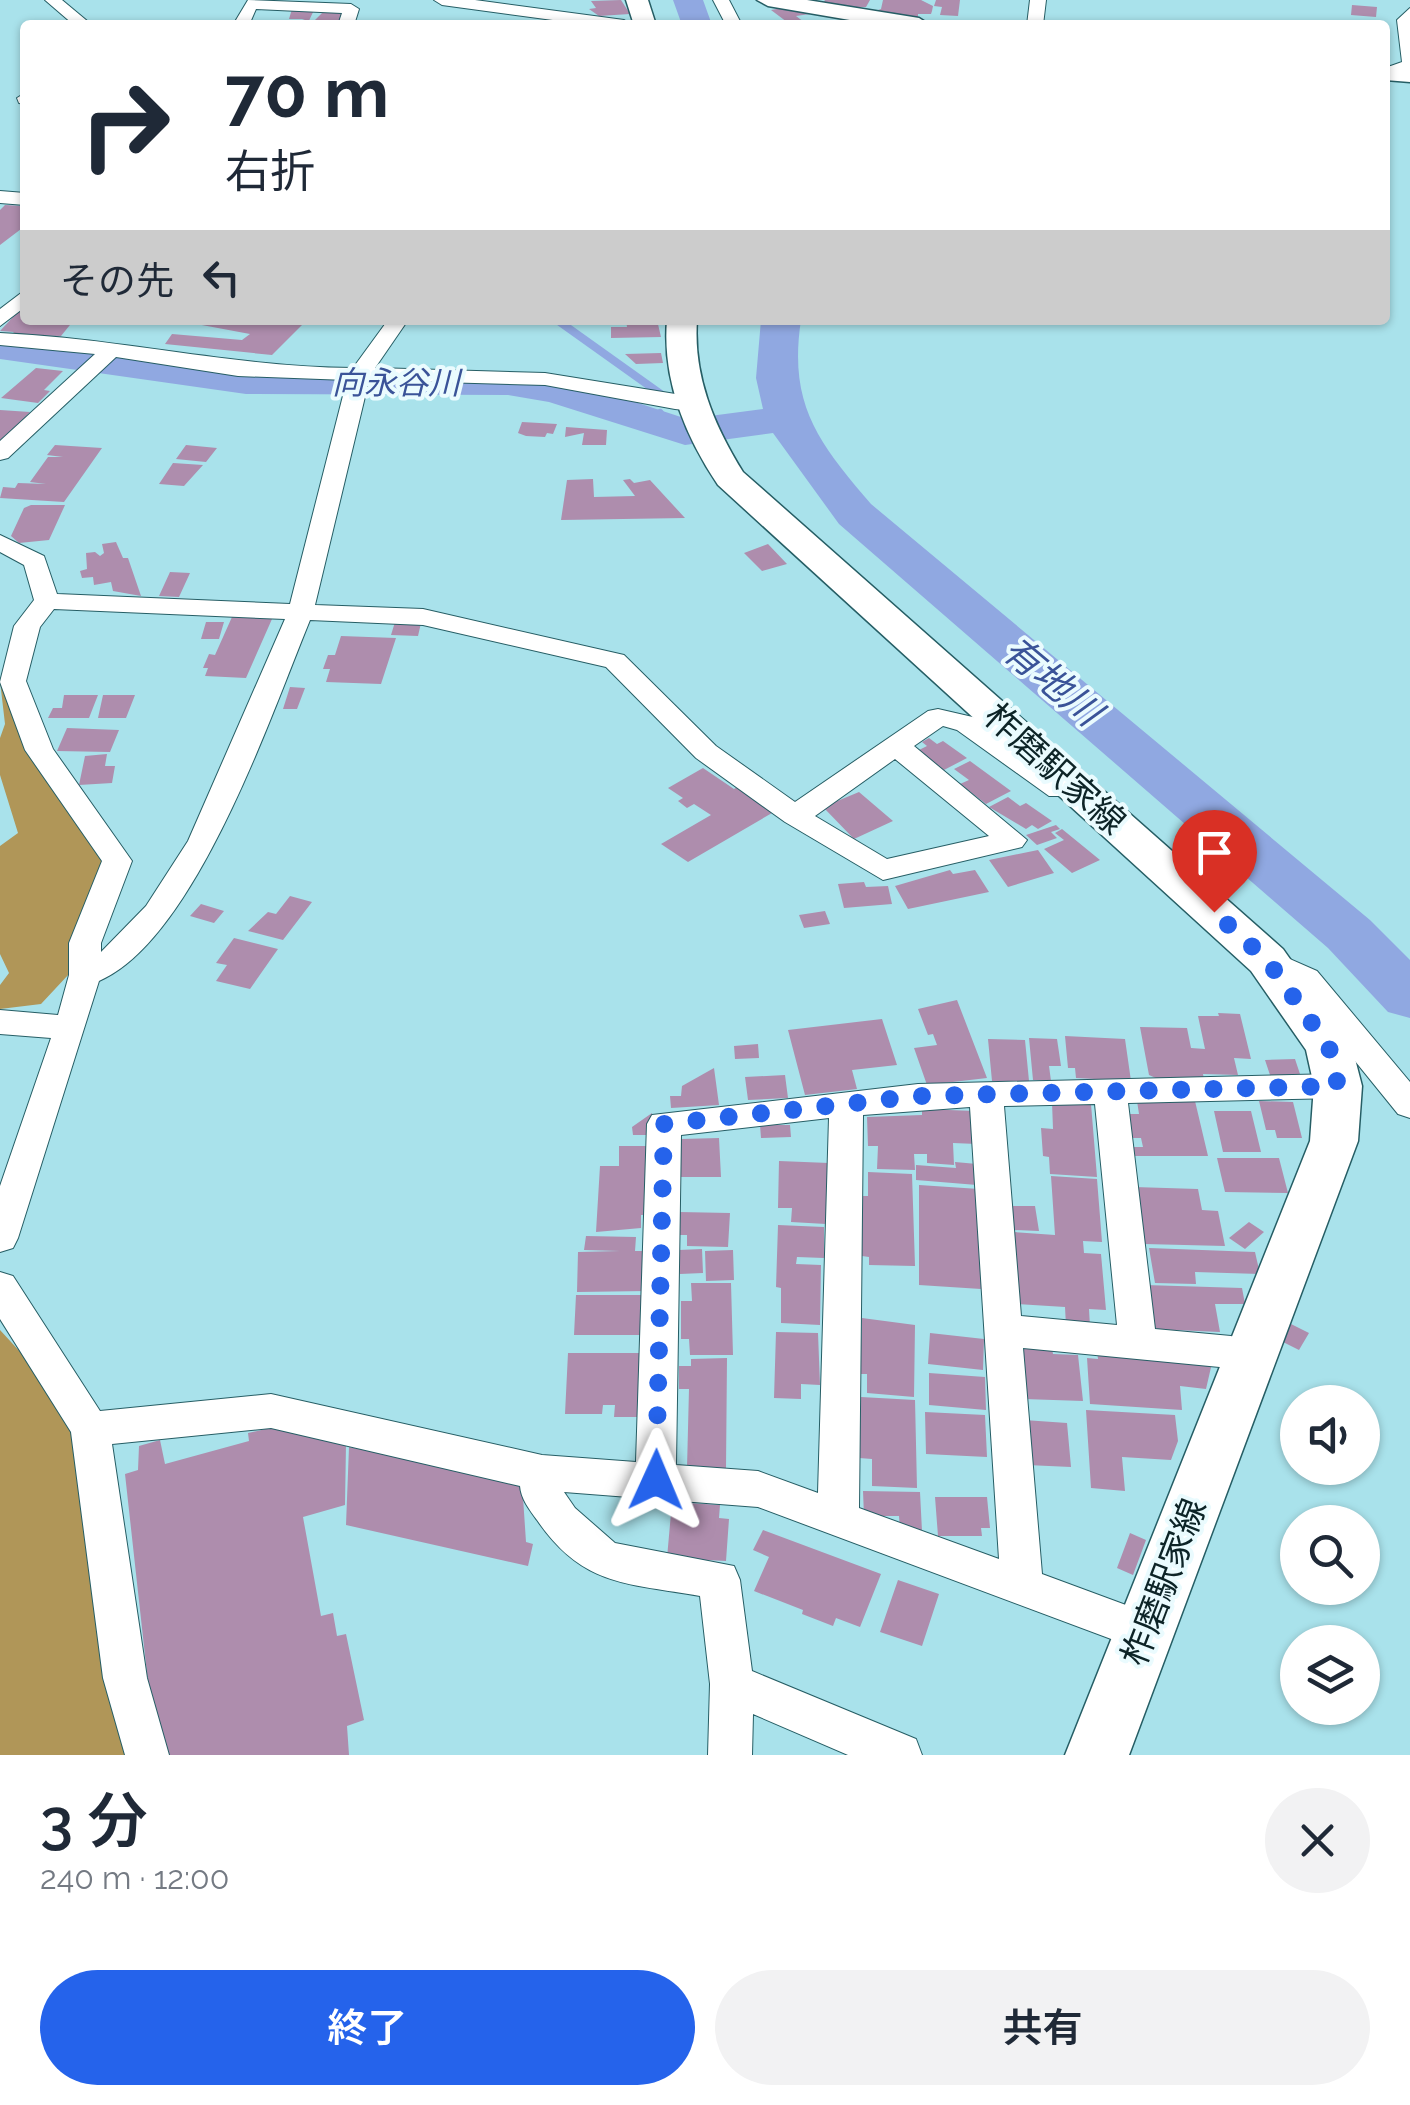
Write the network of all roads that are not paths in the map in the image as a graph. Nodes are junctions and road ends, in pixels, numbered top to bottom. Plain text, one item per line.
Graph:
1 (53, 0) edge
2 (442, 0) edge
3 (768, 0) edge
4 (1399, 0) edge
5 (273, 2) edge
6 (1410, 4) edge
7 (1410, 13) edge
8 (78, 20) edge
9 (242, 20) edge
10 (348, 20) edge
11 (588, 20) edge
12 (863, 20) edge
13 (1394, 74) edge
14 (20, 301) edge
15 (0, 320) edge
16 (395, 325) edge
17 (681, 325) edge
18 (0, 339) edge
19 (101, 359) junction
20 (357, 382) junction
21 (700, 422) junction
22 (0, 454) edge
23 (0, 542) edge
24 (47, 601) junction
25 (301, 612) junction
26 (8, 668) edge
27 (896, 746) junction
28 (795, 816) junction
29 (1109, 818) junction
30 (1267, 960) junction
31 (84, 975) junction
32 (0, 1022) edge
33 (71, 1028) junction
34 (1338, 1086) junction
35 (1110, 1091) junction
36 (986, 1094) junction
37 (846, 1104) junction
38 (1410, 1105) edge
39 (0, 1238) edge
40 (0, 1287) edge
41 (1003, 1330) junction
42 (1138, 1343) junction
43 (1250, 1359) junction
44 (90, 1429) junction
45 (542, 1473) junction
46 (656, 1480) junction
47 (838, 1521) junction
48 (1022, 1587) junction
49 (1146, 1632) junction
50 (732, 1684) junction
51 (147, 1755) edge
52 (730, 1755) edge
53 (900, 1755) edge
54 (1097, 1755) edge

1 - 8 street
2 - 11 street
3 - 12 main road
4 - 6 street
5 - 9 street
5 - 10 street
7 - 13 street
14 - 15 street
16 - 20 street
17 - 21 main road, 柞磨駅家線
18 - 19 street
19 - 20 street
19 - 22 street
20 - 21 street
20 - 25 street
21 - 29 main road, 柞磨駅家線
23 - 24 street
24 - 25 street
24 - 26 street
25 - 28 street
25 - 31 street
26 - 31 street
27 - 28 street
27 - 28 street
27 - 29 street
29 - 30 main road, 柞磨駅家線
30 - 34 main road, 柞磨駅家線
30 - 38 street
31 - 33 street
32 - 33 street
33 - 39 street
34 - 35 street
34 - 43 main road, 柞磨駅家線
35 - 36 street
35 - 42 street
36 - 37 street
36 - 41 street
37 - 46 street
37 - 47 street
40 - 44 street
41 - 42 street
41 - 48 street
42 - 43 street
43 - 49 main road, 柞磨駅家線
44 - 45 street
44 - 51 street
45 - 46 street
45 - 50 street
46 - 47 street
47 - 48 street
48 - 49 street
49 - 54 main road, 柞磨駅家線
50 - 52 street
50 - 53 street

